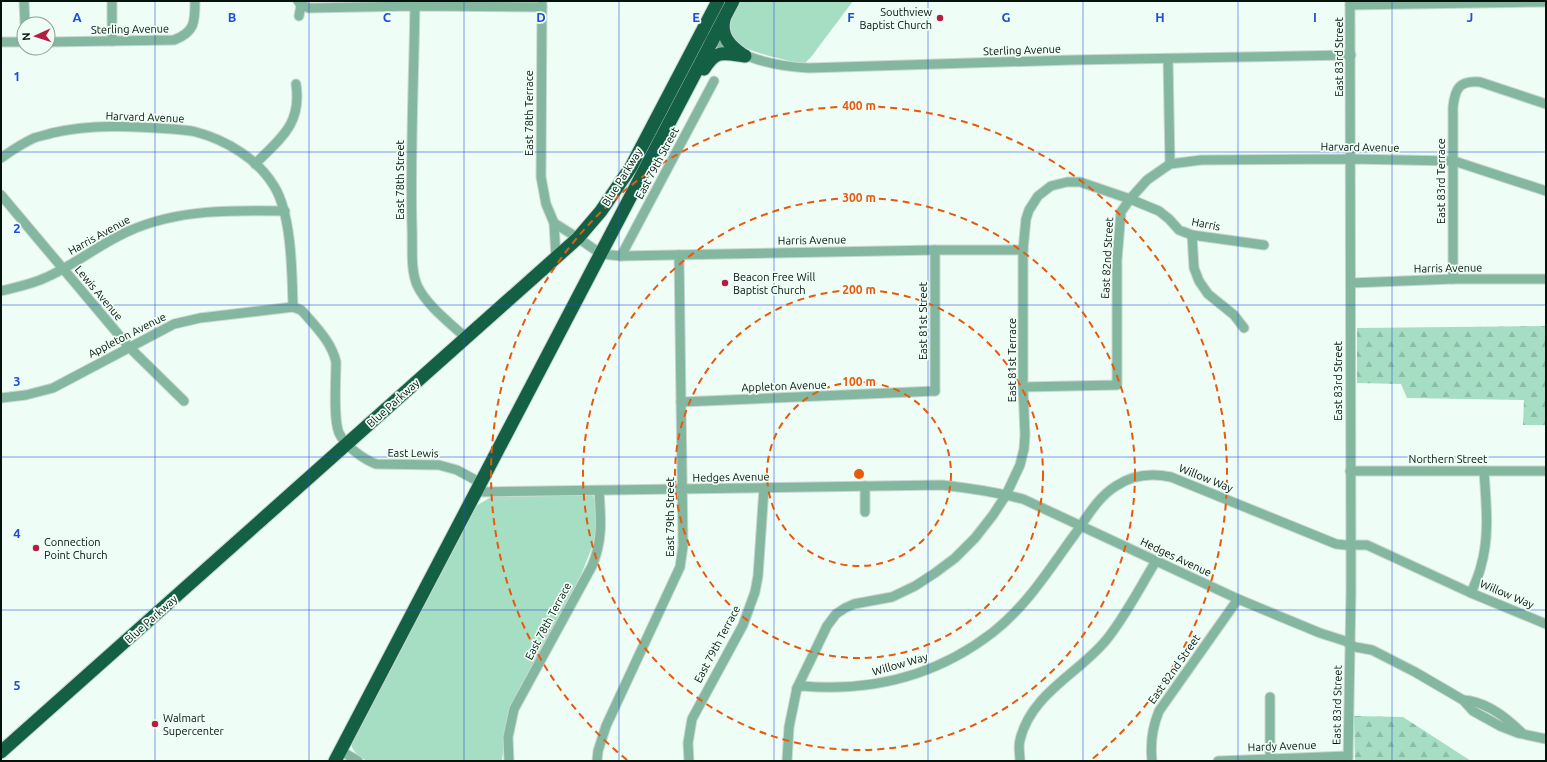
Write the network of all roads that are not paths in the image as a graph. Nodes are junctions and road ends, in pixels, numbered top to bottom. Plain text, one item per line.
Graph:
1 (24, 1) edge
2 (112, 1) edge
3 (195, 1) edge
4 (718, 1) edge
5 (733, 1) edge
6 (1546, 2) edge
7 (300, 3) edge
8 (415, 3) edge
9 (1350, 3) edge
10 (542, 4) edge
11 (25, 16) edge
12 (299, 16) dead end
13 (724, 18) junction
14 (706, 37) junction
15 (112, 41) junction
16 (1, 42) edge
17 (16, 42) edge
18 (56, 42) edge
19 (1351, 55) junction
20 (745, 56) junction
21 (1168, 58) junction
22 (714, 81) dead end
23 (296, 84) dead end
24 (681, 101) junction
25 (1546, 104) edge
26 (1, 158) edge
27 (1351, 159) junction
28 (1454, 161) junction
29 (255, 164) junction
30 (1170, 164) junction
31 (1546, 191) edge
32 (1, 195) edge
33 (1130, 199) junction
34 (284, 210) junction
35 (1026, 221) joint
36 (554, 222) junction
37 (1192, 236) junction
38 (578, 238) junction
39 (1264, 244) dead end
40 (935, 250) junction
41 (1024, 250) junction
42 (601, 254) junction
43 (679, 255) junction
44 (621, 256) junction
45 (556, 258) junction
46 (63, 270) junction
47 (1453, 279) junction
48 (1546, 279) edge
49 (1351, 284) junction
50 (1, 291) edge
51 (294, 307) junction
52 (1244, 328) dead end
53 (466, 338) junction
54 (129, 347) junction
55 (1023, 386) junction
56 (937, 393) joint
57 (1, 398) edge
58 (184, 401) dead end
59 (681, 402) junction
60 (348, 444) junction
61 (1350, 471) junction
62 (1484, 471) junction
63 (1546, 471) edge
64 (865, 486) junction
65 (479, 487) junction
66 (764, 488) junction
67 (682, 490) junction
68 (599, 491) junction
69 (1006, 494) junction
70 (865, 512) dead end
71 (1081, 526) junction
72 (1350, 545) junction
73 (1156, 561) junction
74 (1472, 593) junction
75 (1238, 599) junction
76 (1546, 624) edge
77 (1350, 644) junction
78 (797, 688) junction
79 (1270, 697) dead end
80 (1546, 739) edge
81 (1, 752) edge
82 (338, 756) edge
83 (1270, 758) junction
84 (1348, 759) edge
85 (358, 761) edge
86 (509, 761) edge
87 (597, 761) edge
88 (689, 761) edge
89 (787, 761) edge
90 (1020, 761) edge
91 (1152, 761) edge
92 (1218, 761) edge

1 - 11 street
2 - 15 street
3 - 15 street, Sterling Avenue
4 - 14 highway, Blue Parkway
5 - 13 highway, Blue Parkway
6 - 9 street
7 - 8 street
7 - 12 street
8 - 10 street
8 - 53 street, East 78th Street
9 - 19 street, East 83rd Street
10 - 36 street, East 78th Terrace
13 - 14 highway, Blue Parkway
13 - 20 highway
14 - 20 street, Sterling Avenue
14 - 24 highway, Blue Parkway
14 - 38 highway, Blue Parkway
15 - 18 street, Sterling Avenue
16 - 17 street
19 - 21 street, Sterling Avenue
19 - 27 street, East 83rd Street
20 - 21 street, Sterling Avenue
20 - 24 highway
21 - 30 street
22 - 44 street, East 79th Street
23 - 29 street
24 - 42 highway, Blue Parkway
25 - 28 street, East 83rd Terrace
26 - 29 street, Harvard Avenue
27 - 28 street, Harvard Avenue
27 - 30 street, Harvard Avenue
27 - 49 street, East 83rd Street
28 - 31 street, Harvard Avenue
28 - 47 street, East 83rd Terrace
29 - 34 street, Harvard Avenue
30 - 33 street, East 82nd Street
32 - 46 street, Lewis Avenue
33 - 35 street, Harris
33 - 37 street, Harris
33 - 55 street, East 82nd Street
34 - 46 street, Harris Avenue
34 - 51 street, Harvard Avenue
35 - 41 street, East 81st Terrace
36 - 38 street
36 - 45 street, East 78th Terrace
37 - 39 street, Harris
37 - 52 street
38 - 42 street
38 - 45 highway, Blue Parkway
40 - 41 street, Harris Avenue
40 - 43 street, Harris Avenue
40 - 56 street, East 81st Street
41 - 55 street, East 81st Terrace
42 - 44 street, Harris Avenue
42 - 65 highway, Blue Parkway
43 - 44 street, Harris Avenue
43 - 59 street, East 79th Street
45 - 53 highway, Blue Parkway
46 - 50 street, Harris Avenue
46 - 54 street, Lewis Avenue
47 - 48 street, Harris Avenue
47 - 49 street, Harris Avenue
49 - 61 street, East 83rd Street
51 - 54 street, Appleton Avenue
51 - 60 street, East Lewis
53 - 60 highway, Blue Parkway
54 - 57 street, Appleton Avenue
54 - 58 street, Lewis Avenue
55 - 69 street, East 81st Terrace
56 - 59 street, Appleton Avenue
59 - 67 street, East 79th Street
60 - 65 street, East Lewis
60 - 81 highway, Blue Parkway
61 - 62 street, Northern Street
61 - 72 street, East 83rd Street
62 - 63 street, Northern Street
62 - 74 street
64 - 66 street, Hedges Avenue
64 - 69 street, Hedges Avenue
64 - 70 street
65 - 68 street, Hedges Avenue
65 - 82 highway, Blue Parkway
66 - 67 street, Hedges Avenue
66 - 88 street, East 79th Terrace
67 - 68 street, Hedges Avenue
67 - 87 street, East 79th Street
68 - 86 street, East 78th Terrace
69 - 71 street, Hedges Avenue
69 - 78 street, East 81st Terrace
71 - 72 street, Willow Way
71 - 73 street, Hedges Avenue
71 - 78 street, Willow Way
72 - 74 street, Willow Way
72 - 77 street, East 83rd Street
73 - 75 street, Hedges Avenue
73 - 90 street
74 - 76 street, Willow Way
75 - 77 street, Hedges Avenue
75 - 91 street, East 82nd Street
77 - 80 street, Hedges Avenue
77 - 84 street, East 83rd Street
78 - 89 street, East 81st Terrace
79 - 83 street
82 - 85 street
83 - 84 street, Hardy Avenue
83 - 92 street, Hardy Avenue

